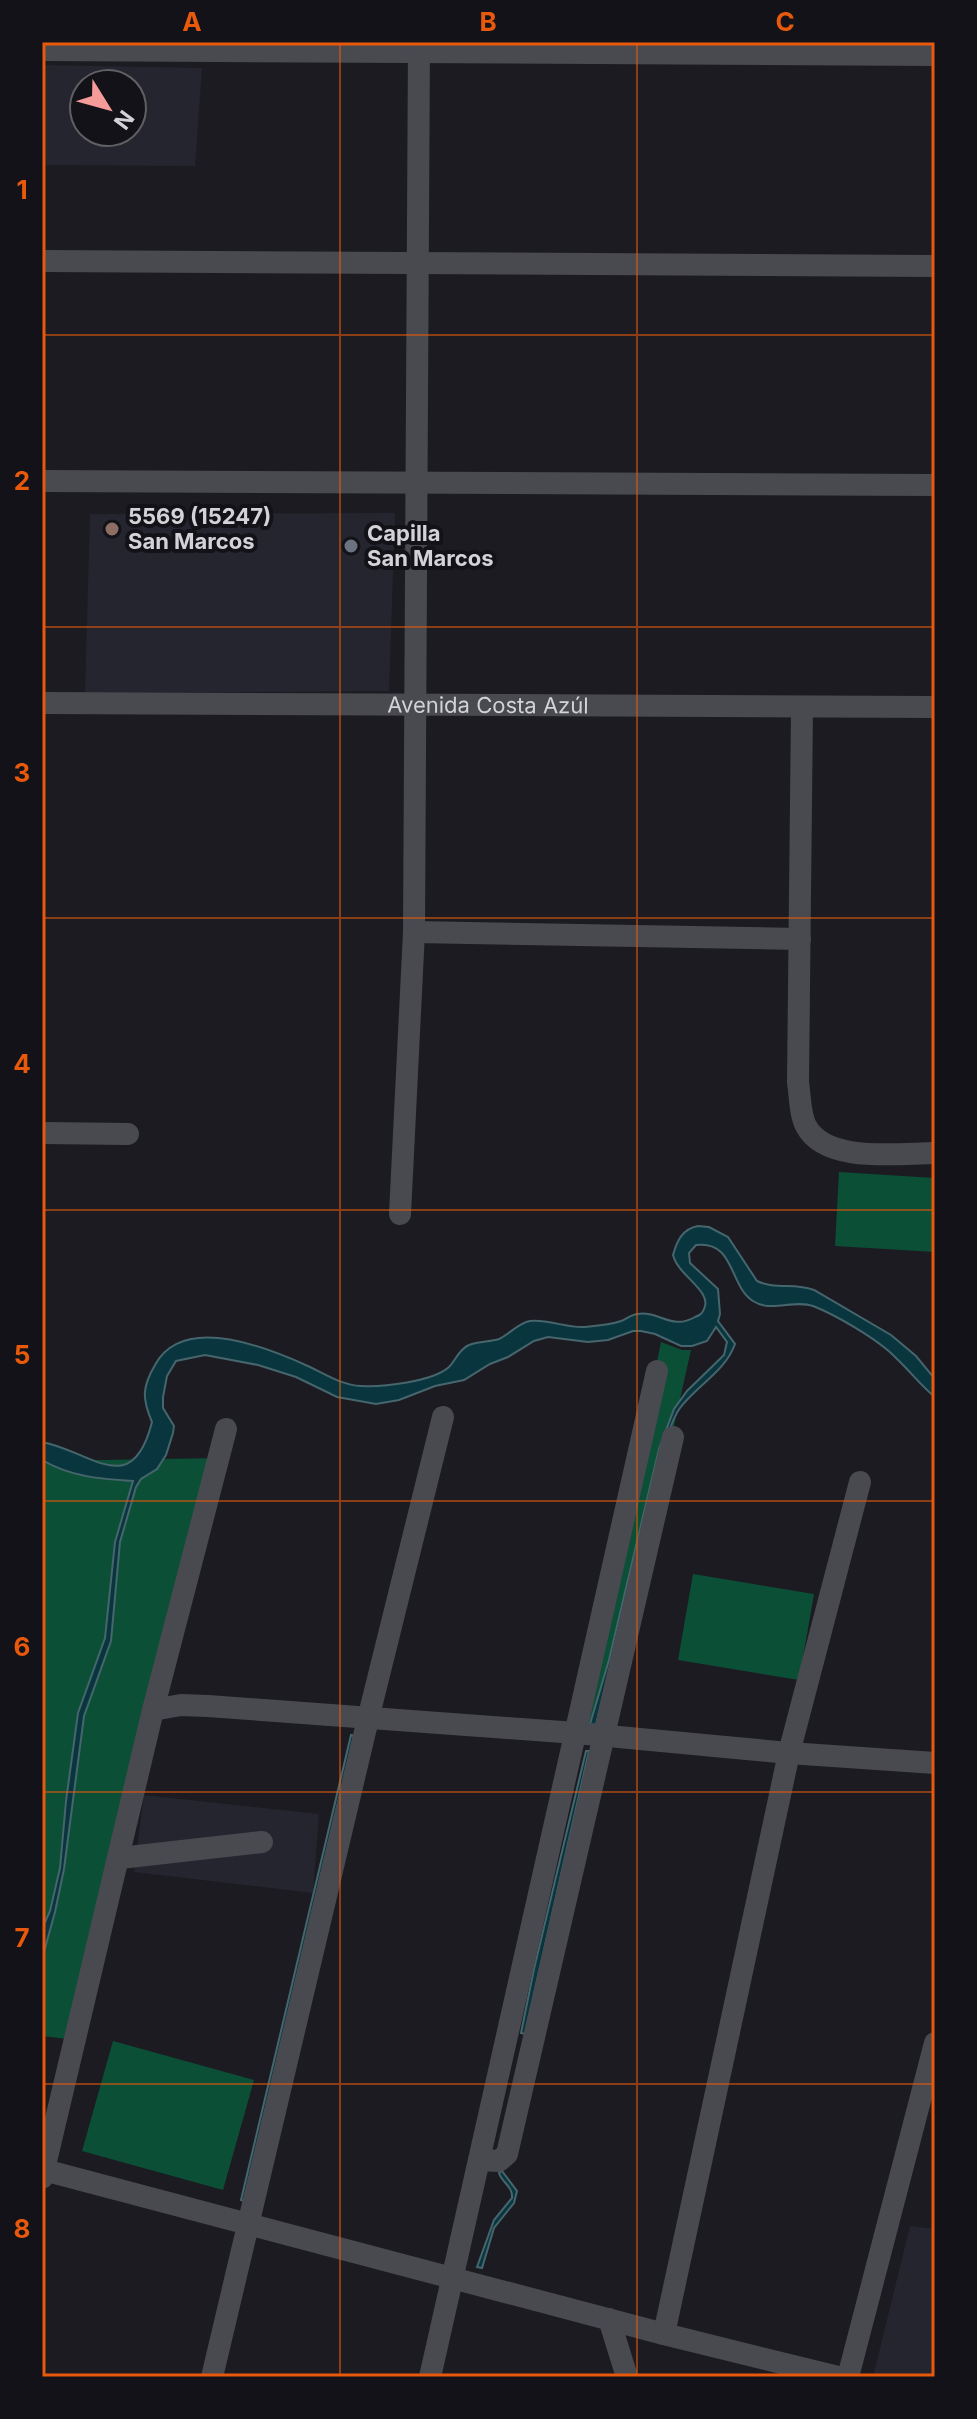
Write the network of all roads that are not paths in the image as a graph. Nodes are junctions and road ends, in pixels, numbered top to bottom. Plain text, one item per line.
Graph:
1 (418, 47) edge
2 (42, 50) edge
3 (935, 55) edge
4 (42, 261) edge
5 (417, 263) junction
6 (935, 266) edge
7 (42, 481) edge
8 (416, 482) junction
9 (935, 485) edge
10 (42, 703) edge
11 (415, 706) junction
12 (935, 707) edge
13 (802, 708) junction
14 (414, 932) junction
15 (800, 939) junction
16 (42, 1133) edge
17 (128, 1134) dead end
18 (935, 1153) edge
19 (400, 1214) dead end
20 (657, 1371) dead end
21 (443, 1417) dead end
22 (226, 1429) dead end
23 (673, 1437) dead end
24 (860, 1482) dead end
25 (153, 1710) junction
26 (368, 1719) junction
27 (576, 1733) junction
28 (605, 1736) junction
29 (789, 1753) junction
30 (935, 1763) edge
31 (262, 1842) dead end
32 (120, 1858) junction
33 (935, 2043) edge
34 (479, 2160) junction
35 (43, 2174) edge
36 (249, 2224) junction
37 (453, 2278) junction
38 (609, 2319) junction
39 (664, 2334) junction
40 (212, 2377) edge
41 (430, 2377) edge
42 (627, 2377) edge
43 (838, 2377) edge
44 (848, 2377) edge

1 - 2 street
1 - 3 street
1 - 5 street
4 - 5 street
5 - 6 street
5 - 8 street
7 - 8 street
8 - 9 street
8 - 11 street
10 - 11 street, Avenida Costa Azúl
11 - 13 street, Avenida Costa Azúl
11 - 14 street
12 - 13 street, Avenida Costa Azúl
13 - 15 street
14 - 15 street
14 - 19 street
15 - 18 street
16 - 17 street
20 - 27 street
21 - 26 street
22 - 25 street
23 - 28 street
24 - 29 street
25 - 26 street
25 - 32 street
26 - 27 street
26 - 36 street
27 - 28 street
27 - 34 street
28 - 29 street
28 - 34 street
29 - 30 street
29 - 39 street
31 - 32 street
32 - 35 street
33 - 44 street
34 - 37 street
35 - 36 street
36 - 37 street
36 - 40 street
37 - 38 street
37 - 41 street
38 - 39 street
38 - 42 street
39 - 43 street

